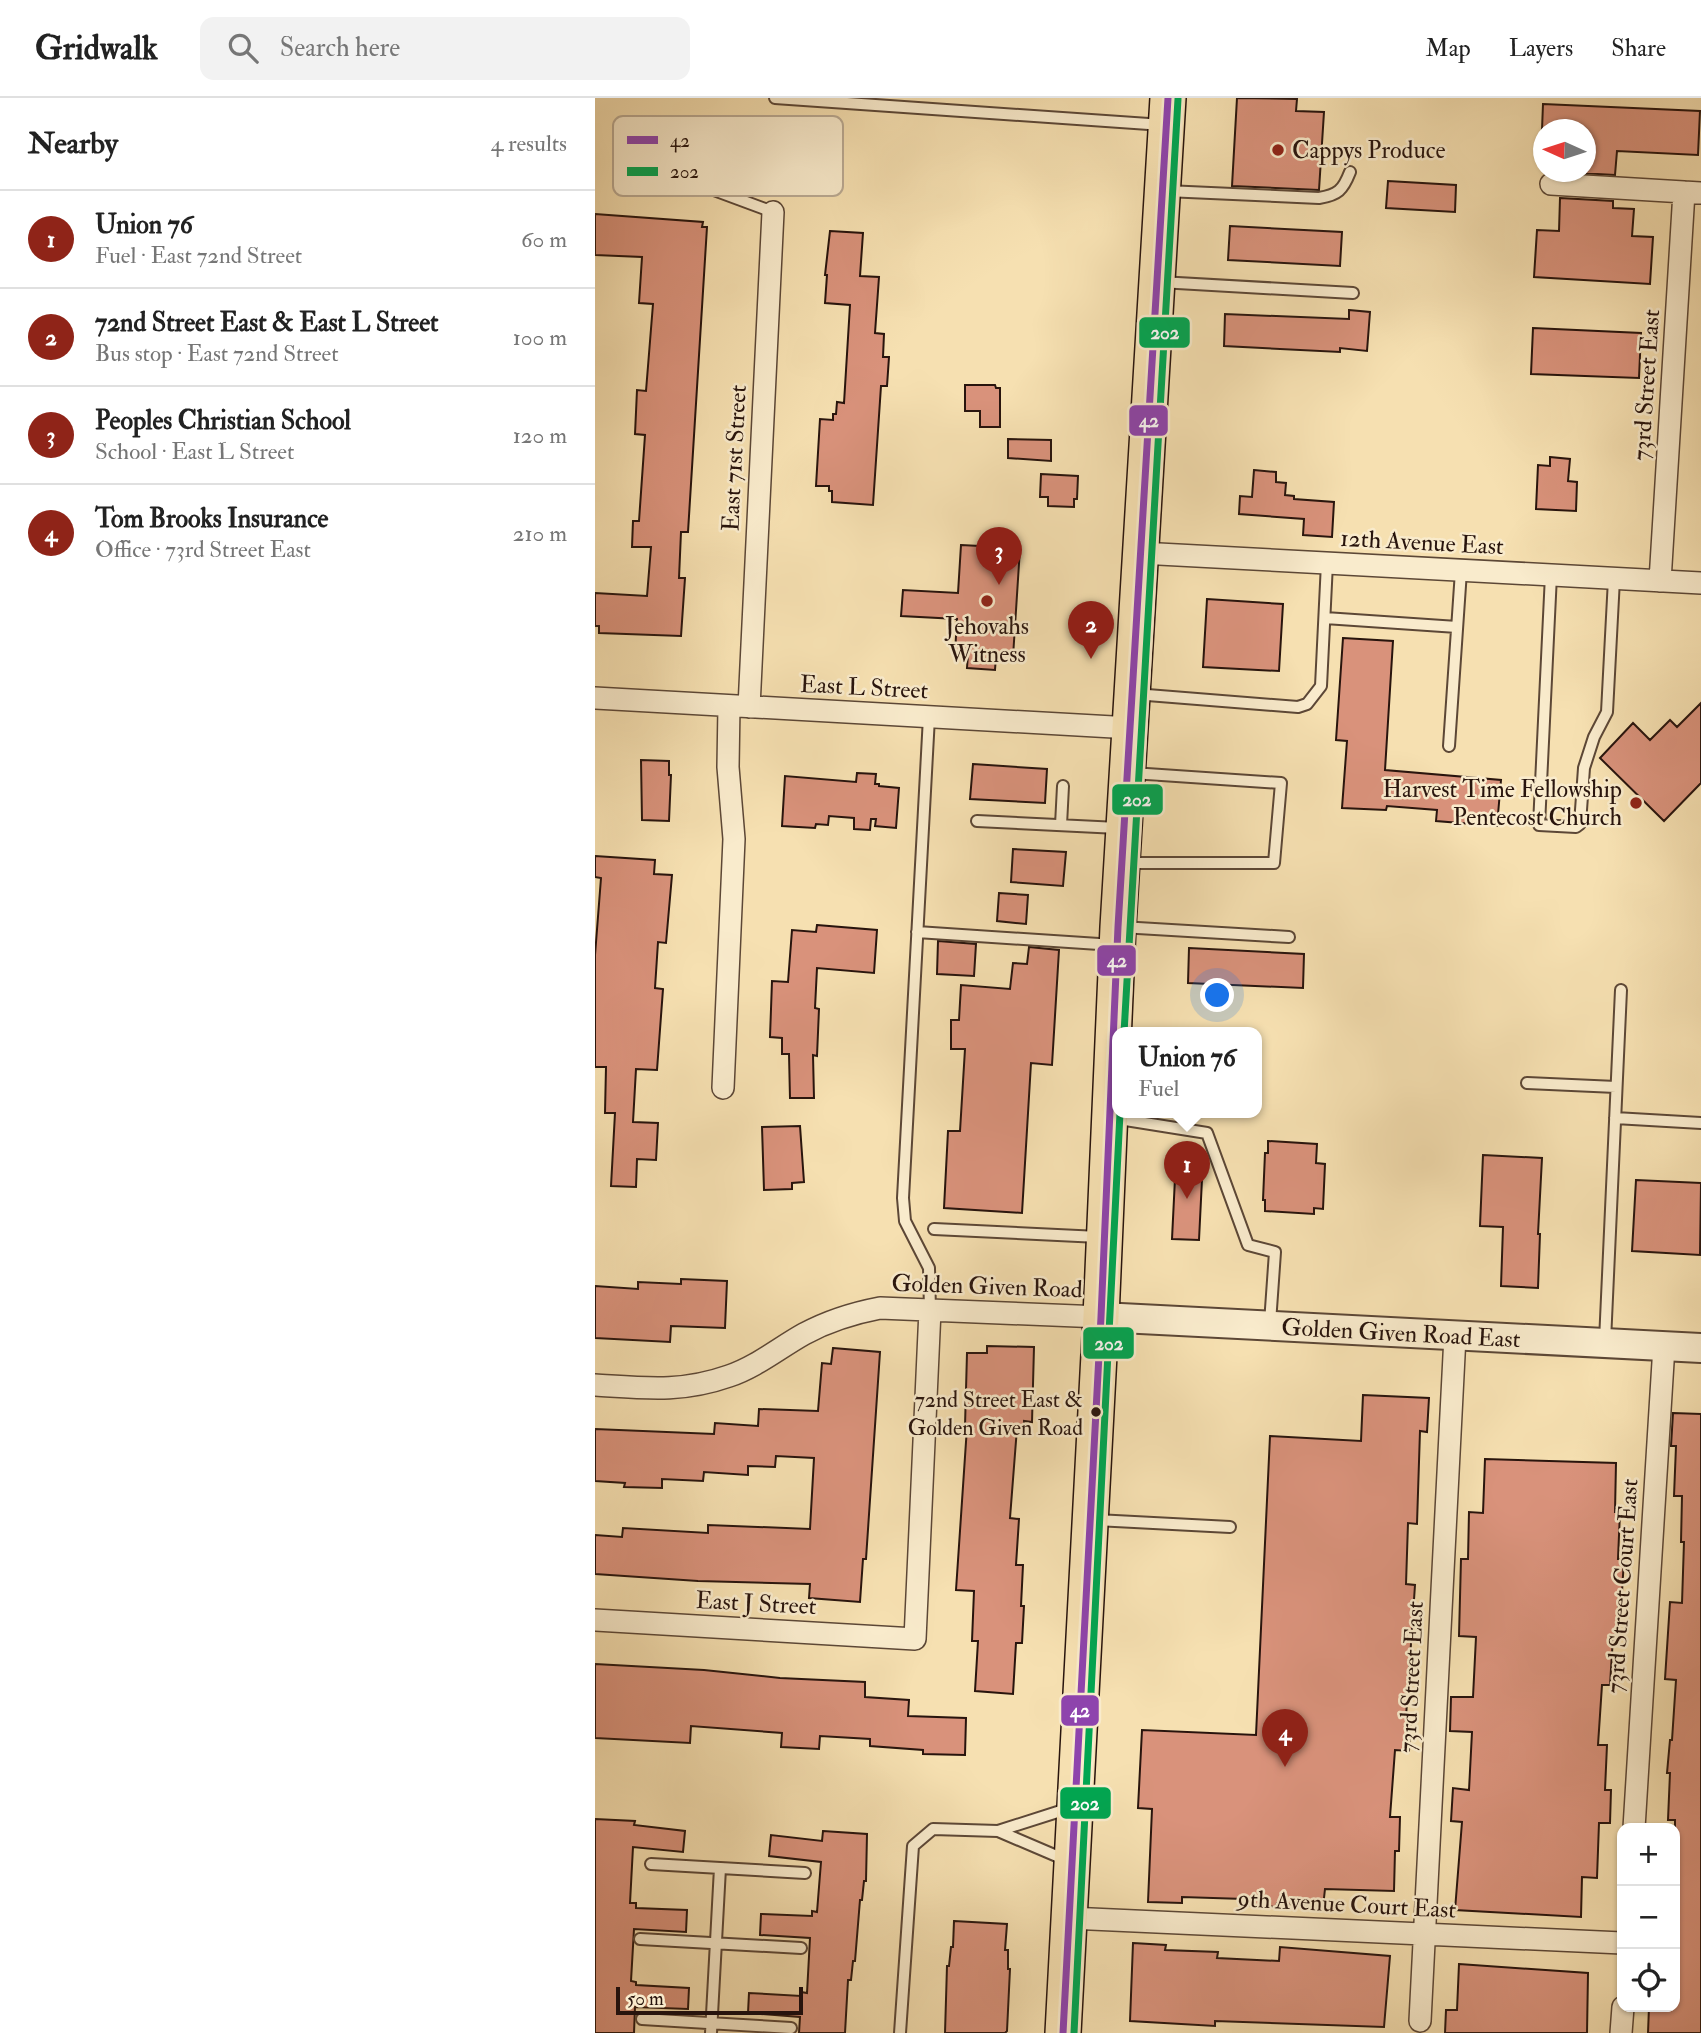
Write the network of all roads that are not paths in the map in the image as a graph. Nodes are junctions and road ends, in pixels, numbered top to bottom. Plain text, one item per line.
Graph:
1 (775, 98) edge
2 (1168, 112) edge
3 (1349, 172) dead end
4 (1551, 184) dead end
5 (1163, 191) junction
6 (1693, 193) edge
7 (730, 196) edge
8 (773, 212) joint
9 (1157, 282) junction
10 (1353, 293) dead end
11 (1140, 554) junction
12 (1327, 563) junction
13 (1461, 570) junction
14 (1551, 575) junction
15 (1614, 579) junction
16 (1660, 581) junction
17 (1701, 583) edge
18 (1325, 618) junction
19 (1457, 627) junction
20 (1132, 694) junction
21 (595, 698) edge
22 (739, 706) junction
23 (929, 717) junction
24 (1131, 728) junction
25 (1449, 746) dead end
26 (1128, 773) junction
27 (1063, 786) dead end
28 (977, 821) dead end
29 (1061, 825) junction
30 (1125, 828) junction
31 (1122, 863) junction
32 (917, 932) junction
33 (1118, 936) junction
34 (1289, 937) dead end
35 (1621, 990) dead end
36 (1114, 1027) edge
37 (1112, 1057) edge
38 (1527, 1083) dead end
39 (1616, 1087) junction
40 (723, 1088) dead end
41 (1109, 1118) junction
42 (1615, 1118) junction
43 (1701, 1123) edge
44 (934, 1230) dead end
45 (1104, 1237) junction
46 (930, 1310) junction
47 (1101, 1317) junction
48 (1270, 1326) junction
49 (1455, 1336) junction
50 (1605, 1343) junction
51 (1664, 1346) junction
52 (1701, 1348) edge
53 (595, 1385) edge
54 (1090, 1519) junction
55 (1230, 1527) dead end
56 (595, 1620) edge
57 (1075, 1807) junction
58 (1634, 1823) edge
59 (998, 1831) junction
60 (1072, 1862) junction
61 (651, 1864) dead end
62 (720, 1868) junction
63 (805, 1873) dead end
64 (1069, 1918) junction
65 (1423, 1933) junction
66 (640, 1939) dead end
67 (716, 1943) junction
68 (1617, 1943) edge
69 (801, 1948) dead end
70 (1623, 2012) edge
71 (642, 2019) dead end
72 (1420, 2021) dead end
73 (711, 2028) edge
74 (791, 2028) dead end
75 (900, 2033) edge
76 (1063, 2033) edge
77 (1621, 2033) edge

1 - 2 lane
2 - 5 main road
3 - 5 lane
4 - 6 street
5 - 9 main road
6 - 16 street, 73rd Street East
7 - 8 lane
8 - 22 street, East 71st Street
9 - 10 lane
9 - 11 main road
11 - 12 street, 12th Avenue East
11 - 20 main road
12 - 13 street, 12th Avenue East
12 - 18 lane
13 - 14 street, 12th Avenue East
13 - 19 lane
14 - 15 street, 12th Avenue East
14 - 15 lane
15 - 16 street, 12th Avenue East
16 - 17 street, 12th Avenue East
18 - 19 lane
18 - 20 lane
19 - 25 lane
20 - 24 main road
21 - 22 street, East L Street
22 - 23 street, East L Street
22 - 40 street, East 71st Street
23 - 24 street, East L Street
23 - 32 lane
24 - 26 main road
26 - 30 main road
26 - 31 lane
27 - 29 lane
28 - 29 lane
29 - 30 lane
30 - 31 main road
31 - 33 main road
32 - 33 lane
32 - 46 lane
33 - 34 lane
33 - 36 main road
35 - 39 lane
37 - 41 main road
38 - 39 lane
39 - 42 lane
41 - 45 main road
41 - 48 lane
42 - 43 lane
42 - 50 lane
44 - 45 lane
45 - 47 main road
46 - 47 street, Golden Given Road
46 - 53 street, Golden Given Road
46 - 56 street, East J Street
47 - 48 street, Golden Given Road East
47 - 54 main road
48 - 49 street, Golden Given Road East
49 - 50 street, Golden Given Road East
49 - 65 street, 73rd Street East
50 - 51 street, Golden Given Road East
51 - 52 street, Golden Given Road East
51 - 58 street, 73rd Street Court East
54 - 55 lane
54 - 57 main road
57 - 59 lane
57 - 60 main road
59 - 60 lane
59 - 75 lane
60 - 64 main road
61 - 62 lane
62 - 63 lane
62 - 67 lane
64 - 65 street, 9th Avenue Court East
64 - 76 main road
65 - 68 street, 9th Avenue Court East
65 - 72 street, 73rd Street East
66 - 67 lane
67 - 69 lane
67 - 73 lane
70 - 77 street
71 - 73 lane
73 - 74 lane

